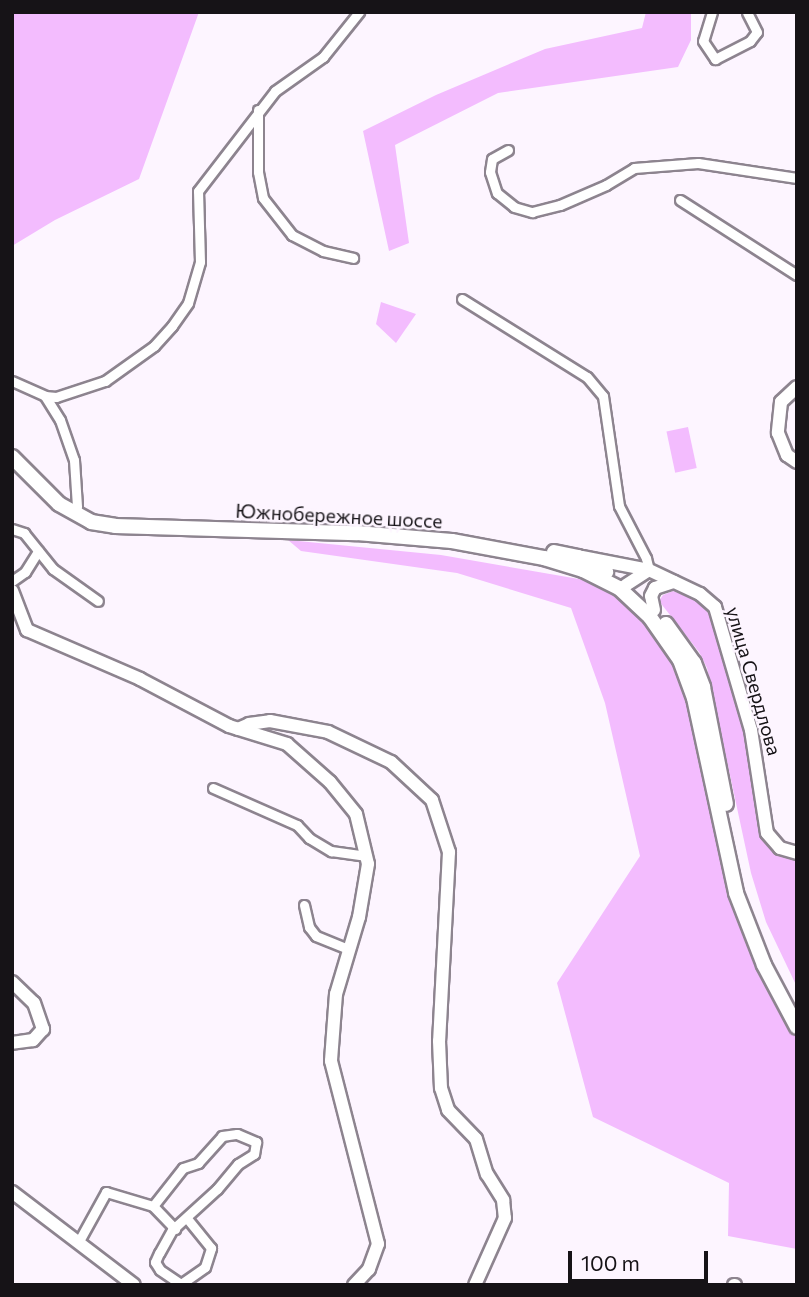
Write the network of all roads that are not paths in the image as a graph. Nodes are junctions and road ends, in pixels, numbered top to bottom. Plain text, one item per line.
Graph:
1 (359, 12) edge
2 (712, 12) edge
3 (747, 12) edge
4 (258, 110) junction
5 (508, 150) dead end
6 (797, 178) edge
7 (680, 200) dead end
8 (354, 258) dead end
9 (797, 275) edge
10 (462, 299) dead end
11 (12, 381) edge
12 (797, 387) edge
13 (45, 396) junction
14 (12, 450) edge
15 (12, 457) edge
16 (797, 462) edge
17 (77, 507) junction
18 (12, 529) edge
19 (38, 551) junction
20 (578, 557) junction
21 (649, 570) junction
22 (12, 581) edge
23 (674, 582) junction
24 (622, 587) junction
25 (12, 591) edge
26 (99, 601) dead end
27 (15, 608) edge
28 (654, 610) junction
29 (238, 729) junction
30 (213, 788) dead end
31 (797, 853) edge
32 (367, 856) junction
33 (304, 905) dead end
34 (348, 948) junction
35 (12, 982) edge
36 (797, 1013) edge
37 (797, 1027) edge
38 (12, 1043) edge
39 (12, 1192) edge
40 (153, 1206) junction
41 (187, 1218) junction
42 (175, 1229) junction
43 (79, 1241) junction
44 (134, 1285) edge
45 (354, 1285) edge
46 (475, 1285) edge

1 - 4 street
2 - 3 street
4 - 8 street
4 - 13 street
5 - 6 street
7 - 9 street
10 - 21 street
11 - 13 street
12 - 16 main road
13 - 17 street
14 - 17 highway, Южнобережное шоссе
15 - 24 highway, Южнобережное шоссе
17 - 20 highway, Южнобережное шоссе
18 - 19 street
19 - 22 street
19 - 26 street
20 - 21 main road, улица Свердлова
20 - 24 highway, Южнобережное шоссе
21 - 23 main road, улица Свердлова
21 - 24 main road
23 - 28 main road
23 - 31 main road, улица Свердлова
24 - 28 highway, Южнобережное шоссе
24 - 37 highway, Южнобережное шоссе
25 - 27 main road
27 - 29 main road
28 - 36 highway, Южнобережное шоссе
29 - 32 main road
29 - 46 main road
30 - 32 street
32 - 34 main road
33 - 34 street
34 - 45 main road
35 - 38 main road
39 - 43 main road
40 - 41 street
40 - 42 street
40 - 43 street
41 - 42 street
41 - 42 street
43 - 44 main road

